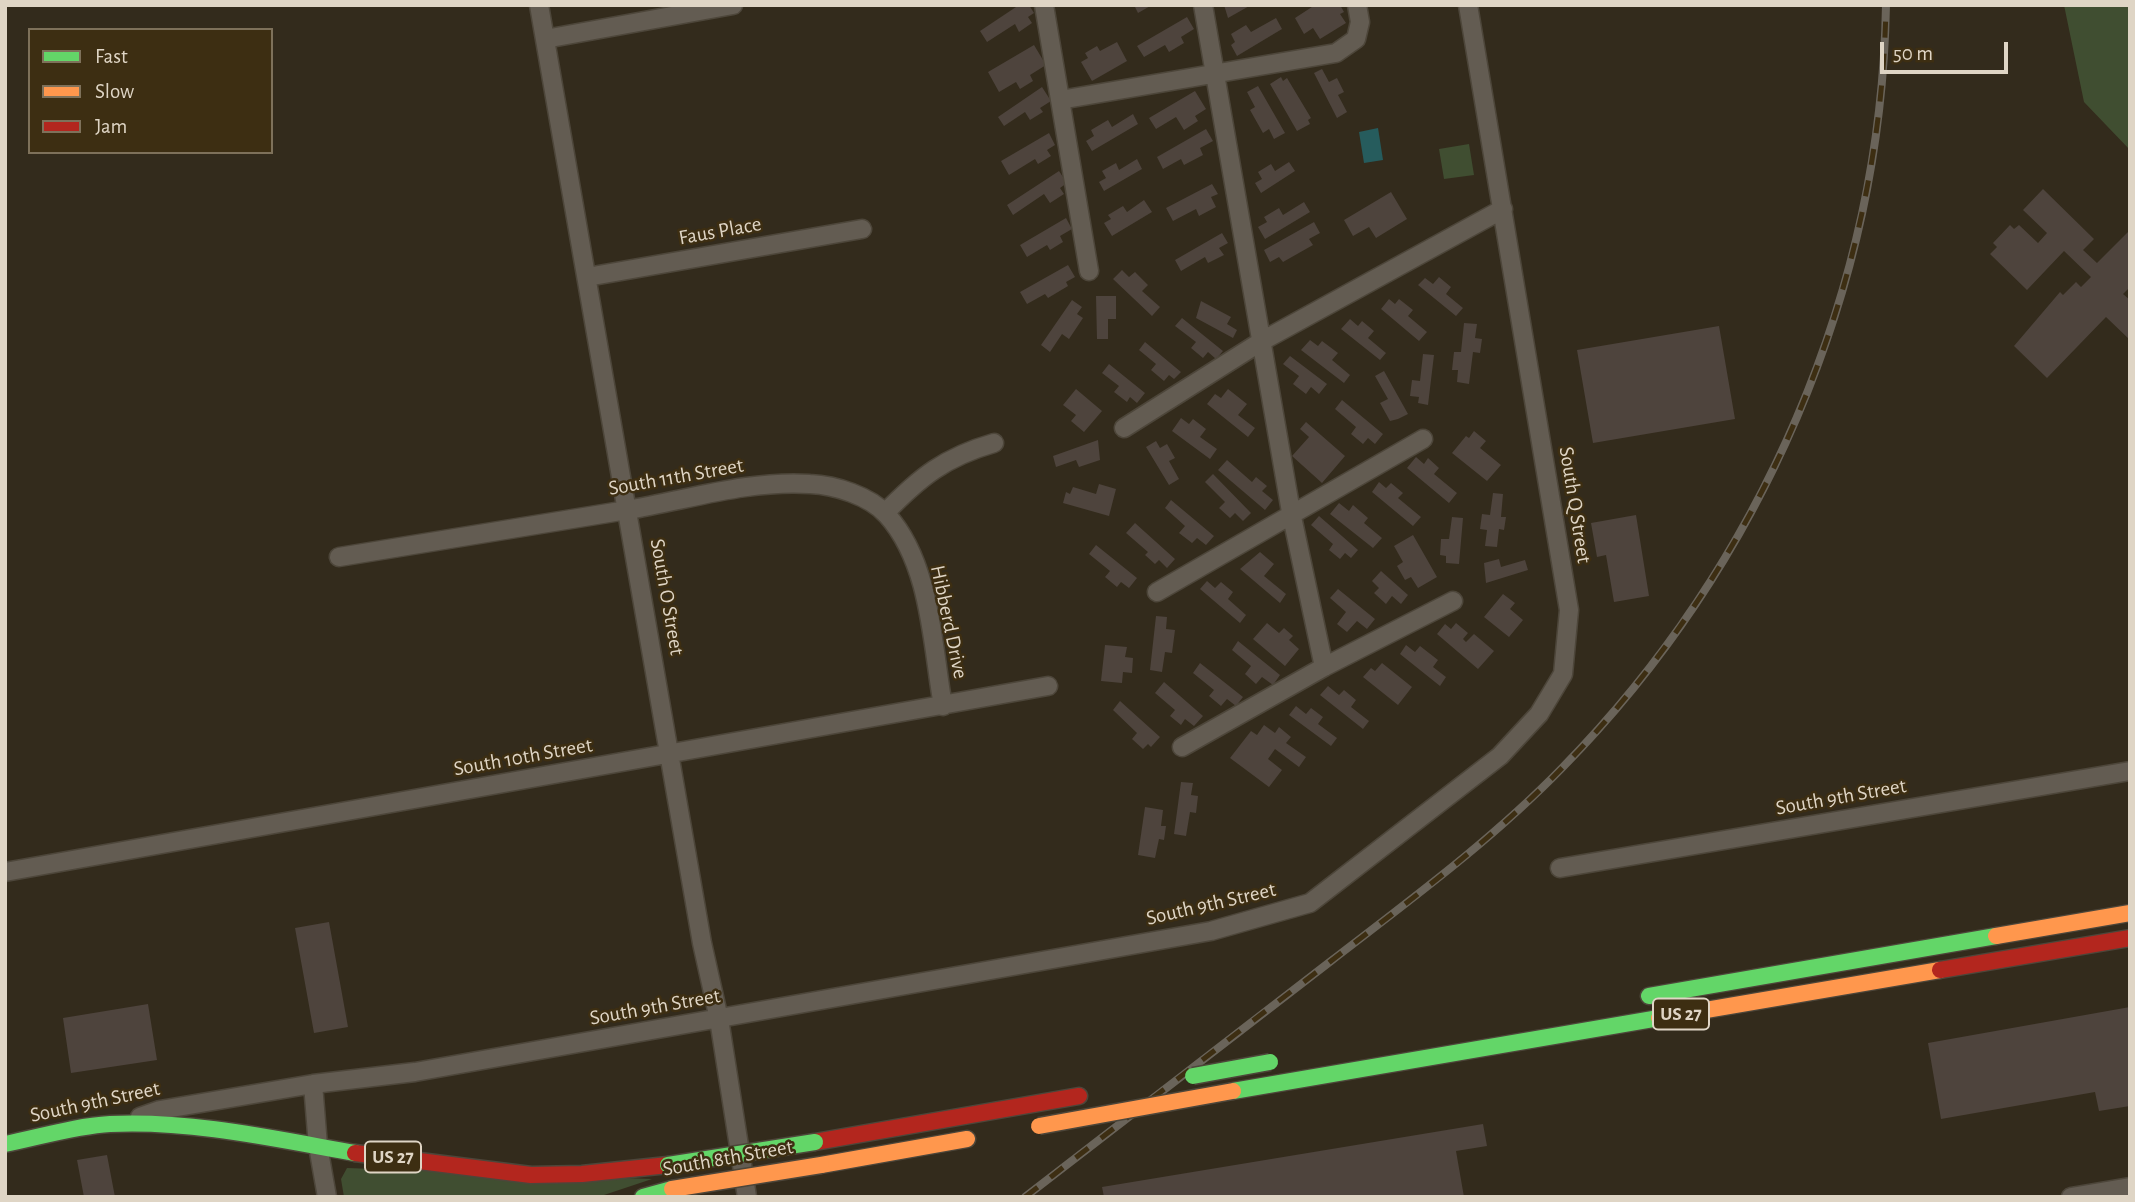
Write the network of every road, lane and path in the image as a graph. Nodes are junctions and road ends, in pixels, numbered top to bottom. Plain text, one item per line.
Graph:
1 (539, 5) edge
2 (733, 5) edge
3 (1044, 5) edge
4 (1203, 5) edge
5 (1357, 5) edge
6 (1468, 5) edge
7 (545, 39) junction
8 (1215, 72) junction
9 (1060, 100) junction
10 (1503, 209) junction
11 (862, 229) dead end
12 (1089, 271) dead end
13 (587, 277) junction
14 (1262, 341) junction
15 (1124, 428) dead end
16 (1423, 439) dead end
17 (994, 443) dead end
18 (629, 510) junction
19 (1291, 512) junction
20 (885, 513) junction
21 (339, 557) dead end
22 (1157, 593) dead end
23 (1453, 601) dead end
24 (1324, 667) junction
25 (1048, 686) dead end
26 (943, 706) junction
27 (1182, 747) dead end
28 (671, 754) junction
29 (2130, 771) edge
30 (1560, 868) dead end
31 (5, 872) edge
32 (1310, 903) joint
33 (2130, 913) edge
34 (2130, 938) edge
35 (1638, 998) dead end
36 (719, 1019) junction
37 (1276, 1061) dead end
38 (1174, 1079) dead end
39 (313, 1084) junction
40 (1086, 1095) dead end
41 (118, 1124) junction
42 (1032, 1127) dead end
43 (984, 1136) dead end
44 (5, 1144) edge
45 (318, 1146) junction
46 (2130, 1188) edge
47 (327, 1197) edge
48 (643, 1197) edge
49 (747, 1197) edge
50 (2071, 1197) edge

1 - 7 street, South O Street
2 - 7 street
3 - 9 street
4 - 8 street
5 - 8 street
6 - 10 street, South Q Street
7 - 13 street, South O Street
8 - 9 street
8 - 14 street
9 - 12 street
10 - 14 street
10 - 32 street, South Q Street
11 - 13 street, Faus Place
13 - 18 street, South O Street
14 - 15 street
14 - 19 street
16 - 19 street
17 - 20 street
18 - 20 street, South 11th Street
18 - 21 street, South 11th Street
18 - 28 street, South O Street
19 - 22 street
19 - 24 street
20 - 26 street, Hibberd Drive
23 - 24 street
24 - 27 street
25 - 26 street, South 10th Street
26 - 28 street, South 10th Street
28 - 31 street, South 10th Street
28 - 36 street, South O Street
29 - 30 street, South 9th Street
32 - 36 street, South 9th Street
33 - 35 highway, US 27
34 - 42 highway, US 27, bridge
36 - 39 street, South 9th Street
36 - 49 street, South O Street
37 - 38 highway, bridge
39 - 41 street, South 9th Street
39 - 45 street
40 - 45 highway, US 27, bridge
41 - 44 highway, South 9th Street / US 27
41 - 45 highway, US 27
43 - 48 highway, South 8th Street, bridge
45 - 47 street
46 - 50 street

